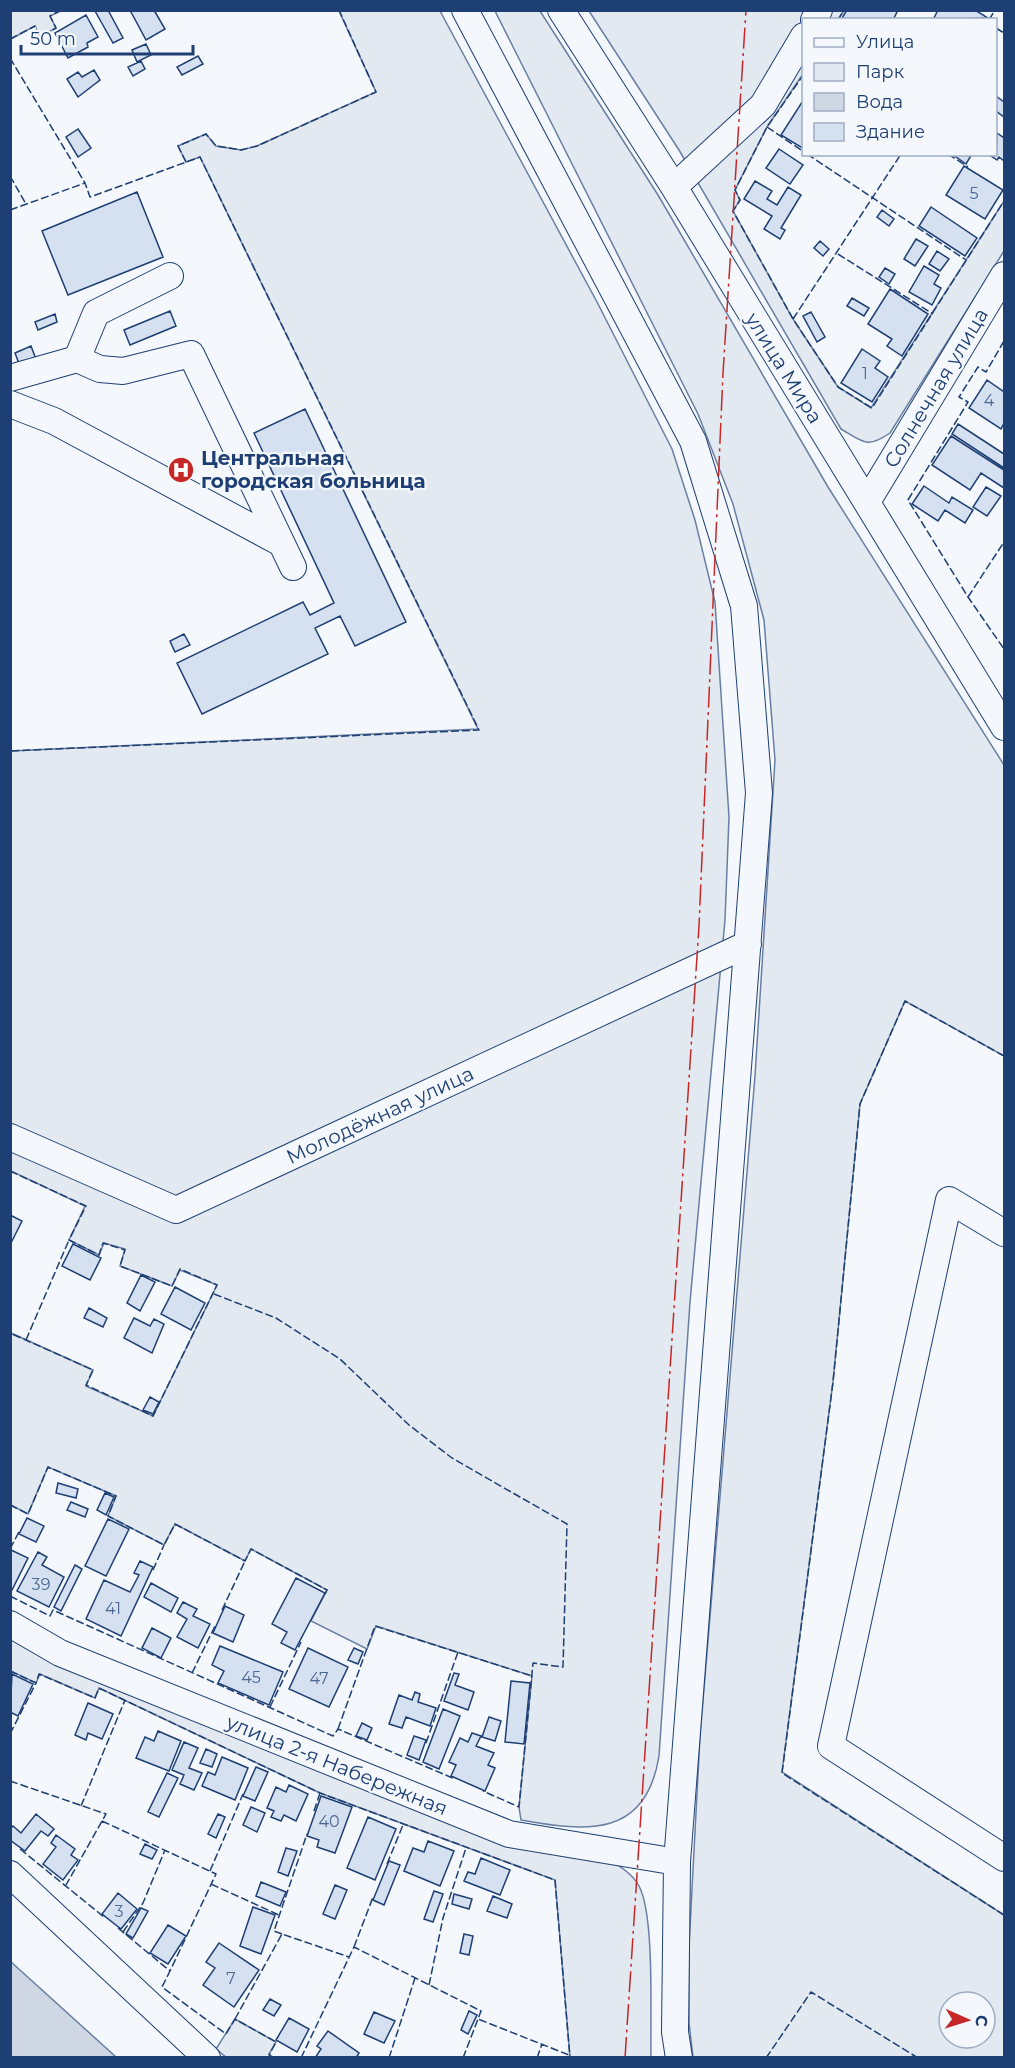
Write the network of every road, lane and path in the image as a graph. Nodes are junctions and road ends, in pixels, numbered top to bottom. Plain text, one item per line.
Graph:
1 (465, 10) edge
2 (561, 10) edge
3 (802, 39) edge
4 (674, 187) junction
5 (1005, 275) edge
6 (170, 276) dead end
7 (76, 359) junction
8 (10, 378) edge
9 (10, 404) edge
10 (867, 502) junction
11 (281, 543) junction
12 (293, 567) dead end
13 (1005, 727) edge
14 (748, 944) junction
15 (10, 1137) edge
16 (1005, 1233) edge
17 (10, 1624) edge
18 (1005, 1858) edge
19 (677, 1862) junction
20 (10, 1874) edge
21 (207, 2058) edge
22 (679, 2058) edge

1 - 14 street
2 - 4 street, улица Мира
3 - 4 street
4 - 10 street, улица Мира
5 - 10 street, Солнечная улица
6 - 7 street
7 - 8 street
7 - 11 street
9 - 11 street
10 - 13 street, улица Мира
11 - 12 street
14 - 15 street, Молодёжная улица
14 - 19 street
16 - 18 street
17 - 19 street, улица 2-я Набережная
19 - 22 street
20 - 21 street

